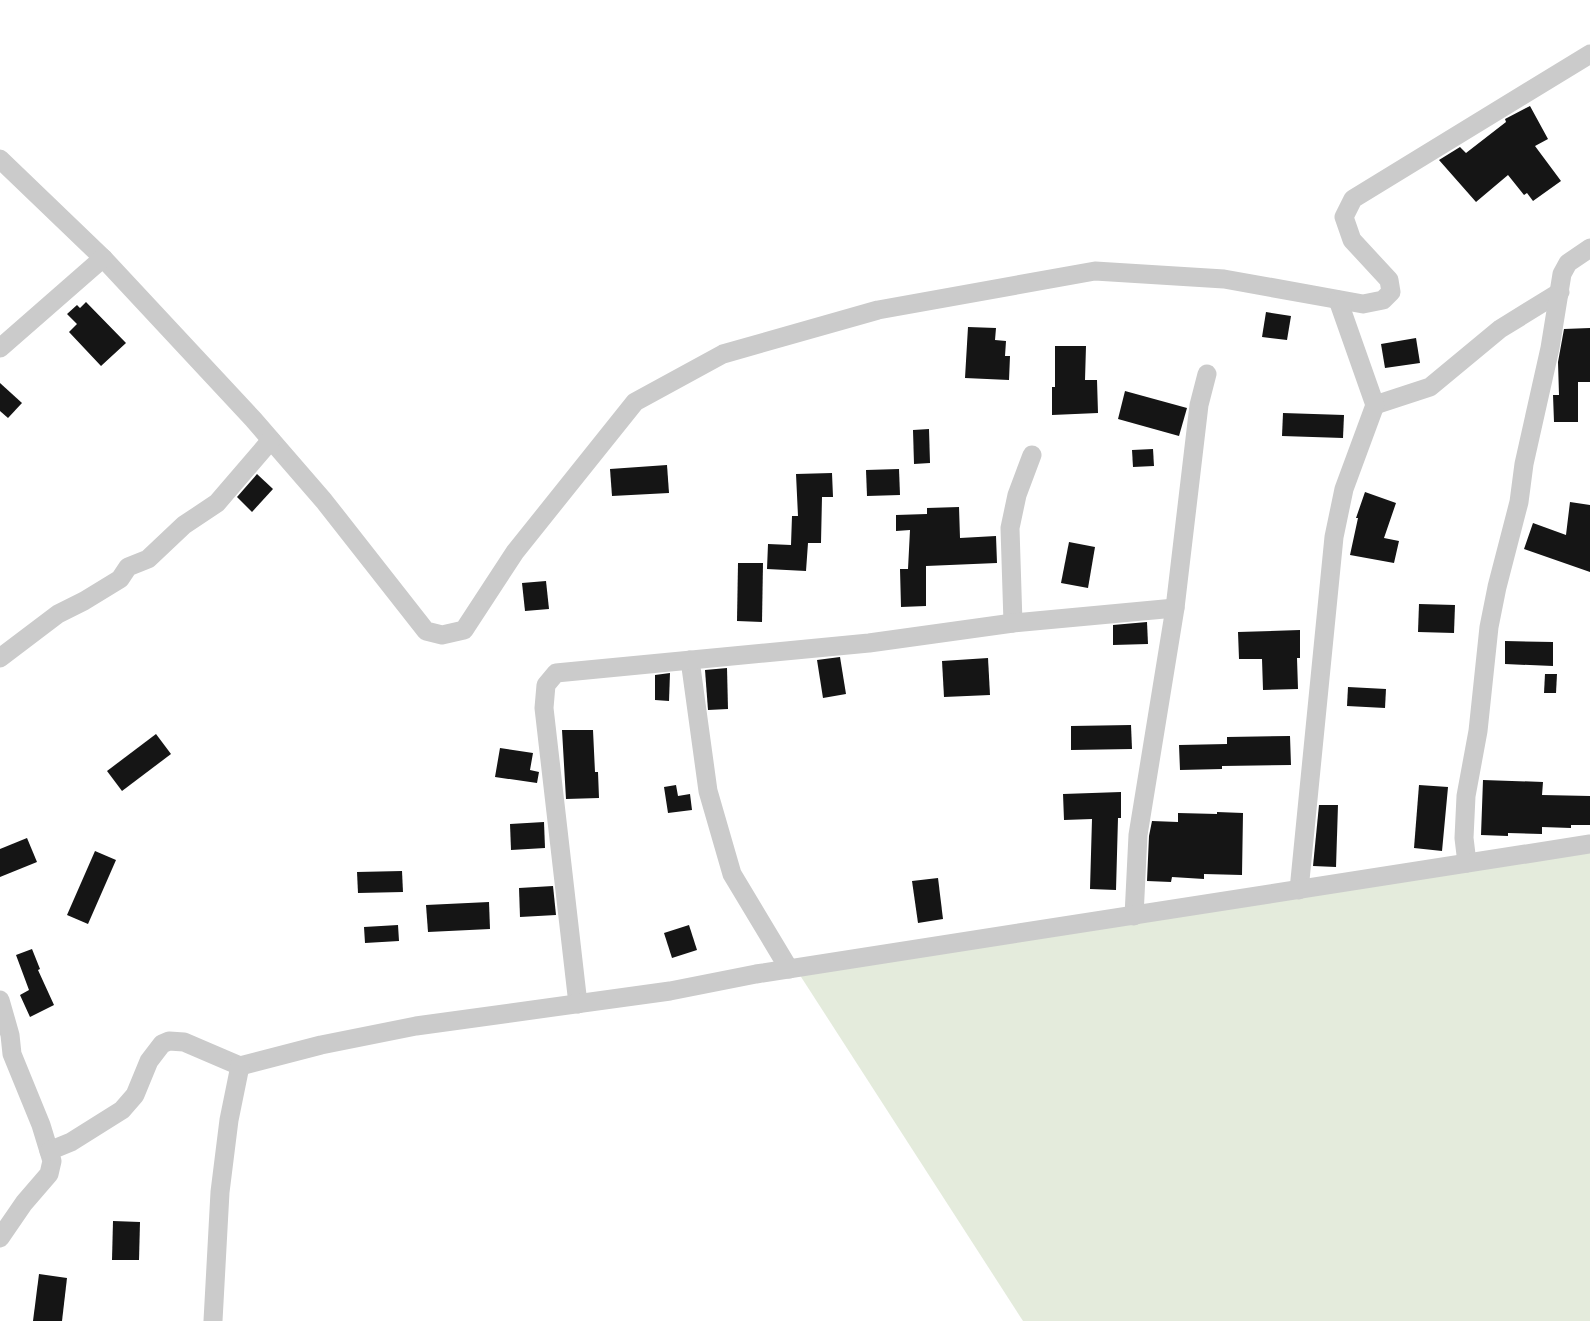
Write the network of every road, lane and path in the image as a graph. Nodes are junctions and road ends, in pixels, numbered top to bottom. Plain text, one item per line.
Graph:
1 (1590, 54) edge
2 (0, 159) edge
3 (1590, 248) edge
4 (103, 258) junction
5 (1555, 291) junction
6 (1338, 300) junction
7 (0, 348) edge
8 (1207, 374) dead end
9 (1375, 405) junction
10 (271, 440) junction
11 (1032, 456) dead end
12 (1175, 608) junction
13 (1013, 624) junction
14 (0, 658) edge
15 (690, 660) junction
16 (1590, 844) edge
17 (1467, 863) junction
18 (1299, 890) junction
19 (1134, 916) junction
20 (789, 969) junction
21 (0, 1000) edge
22 (578, 1004) junction
23 (6, 1056) edge
24 (240, 1066) junction
25 (49, 1151) junction
26 (0, 1238) edge
27 (213, 1321) edge

1 - 6 street
2 - 4 street
3 - 5 street
4 - 7 street
4 - 10 street
5 - 9 street
5 - 17 street
6 - 9 street
6 - 10 street
8 - 12 street
9 - 18 street
10 - 14 street
11 - 13 street
12 - 13 street
12 - 19 street
13 - 15 street
15 - 20 street
15 - 22 street
16 - 17 street
17 - 18 street
18 - 19 street
19 - 20 street
20 - 22 street
21 - 23 street
22 - 24 street
23 - 25 street
24 - 25 street
24 - 27 street
25 - 26 street

